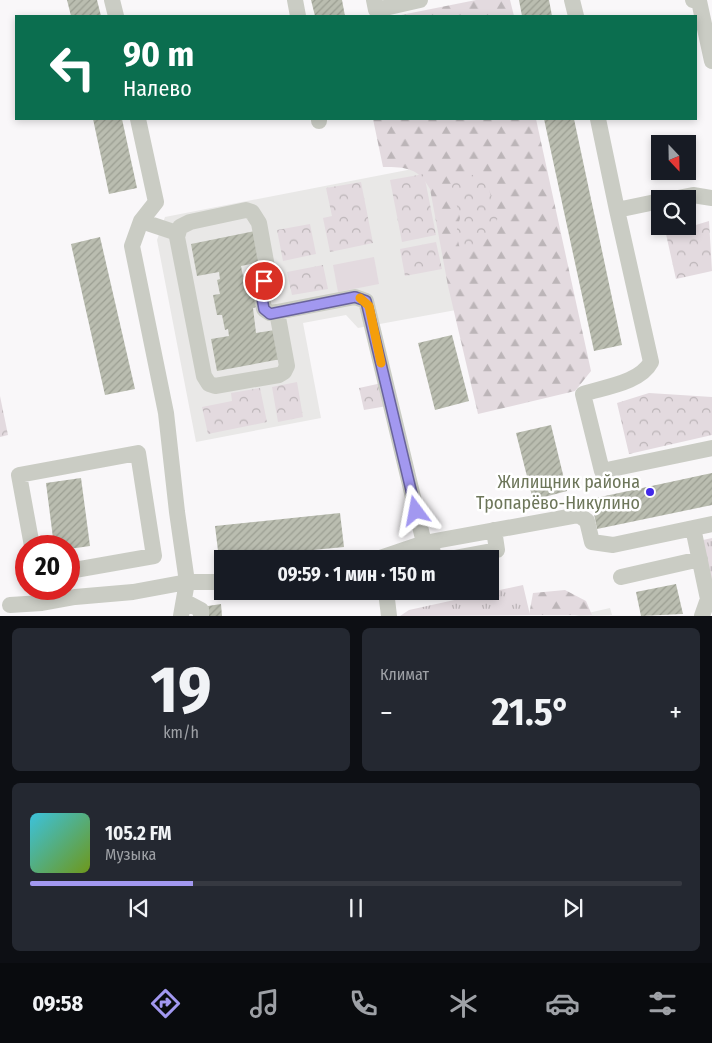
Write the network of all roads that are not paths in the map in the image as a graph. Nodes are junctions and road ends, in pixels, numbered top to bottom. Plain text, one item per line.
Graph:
1 (112, 0) edge
2 (295, 0) edge
3 (374, 0) edge
4 (420, 0) edge
5 (572, 0) edge
6 (699, 0) edge
7 (116, 15) edge
8 (298, 15) edge
9 (576, 15) edge
10 (712, 61) edge
11 (138, 120) edge
12 (598, 120) edge
13 (696, 195) edge
14 (712, 198) edge
15 (651, 204) edge
16 (617, 210) junction
17 (141, 221) junction
18 (177, 233) junction
19 (277, 312) junction
20 (712, 448) edge
21 (177, 512) junction
22 (148, 514) junction
23 (712, 524) edge
24 (693, 528) junction
25 (494, 530) junction
26 (30, 535) edge
27 (427, 543) junction
28 (406, 550) edge
29 (430, 550) edge
30 (497, 550) edge
31 (700, 559) junction
32 (80, 570) edge
33 (621, 577) dead end
34 (188, 582) junction
35 (214, 582) edge
36 (80, 597) edge
37 (710, 599) edge
38 (26, 600) edge
39 (387, 600) edge
40 (8, 605) edge
41 (182, 608) edge
42 (201, 616) edge
43 (389, 616) edge
44 (702, 616) edge

1 - 7 lane
2 - 8 lane
3 - 4 lane
5 - 9 lane
6 - 10 lane
11 - 17 lane
12 - 16 lane
13 - 14 lane
15 - 16 lane
16 - 20 lane
17 - 18 lane
17 - 21 lane
18 - 19 lane
18 - 19 lane
19 - 27 lane
21 - 22 lane
21 - 34 lane
22 - 26 lane
22 - 32 lane
23 - 24 lane
24 - 25 lane
24 - 31 lane
25 - 27 lane
25 - 30 lane
27 - 28 lane
27 - 29 lane
31 - 33 lane
31 - 37 lane
34 - 35 lane
34 - 36 lane
34 - 41 lane
37 - 44 lane
38 - 40 lane
39 - 43 lane
41 - 42 lane

